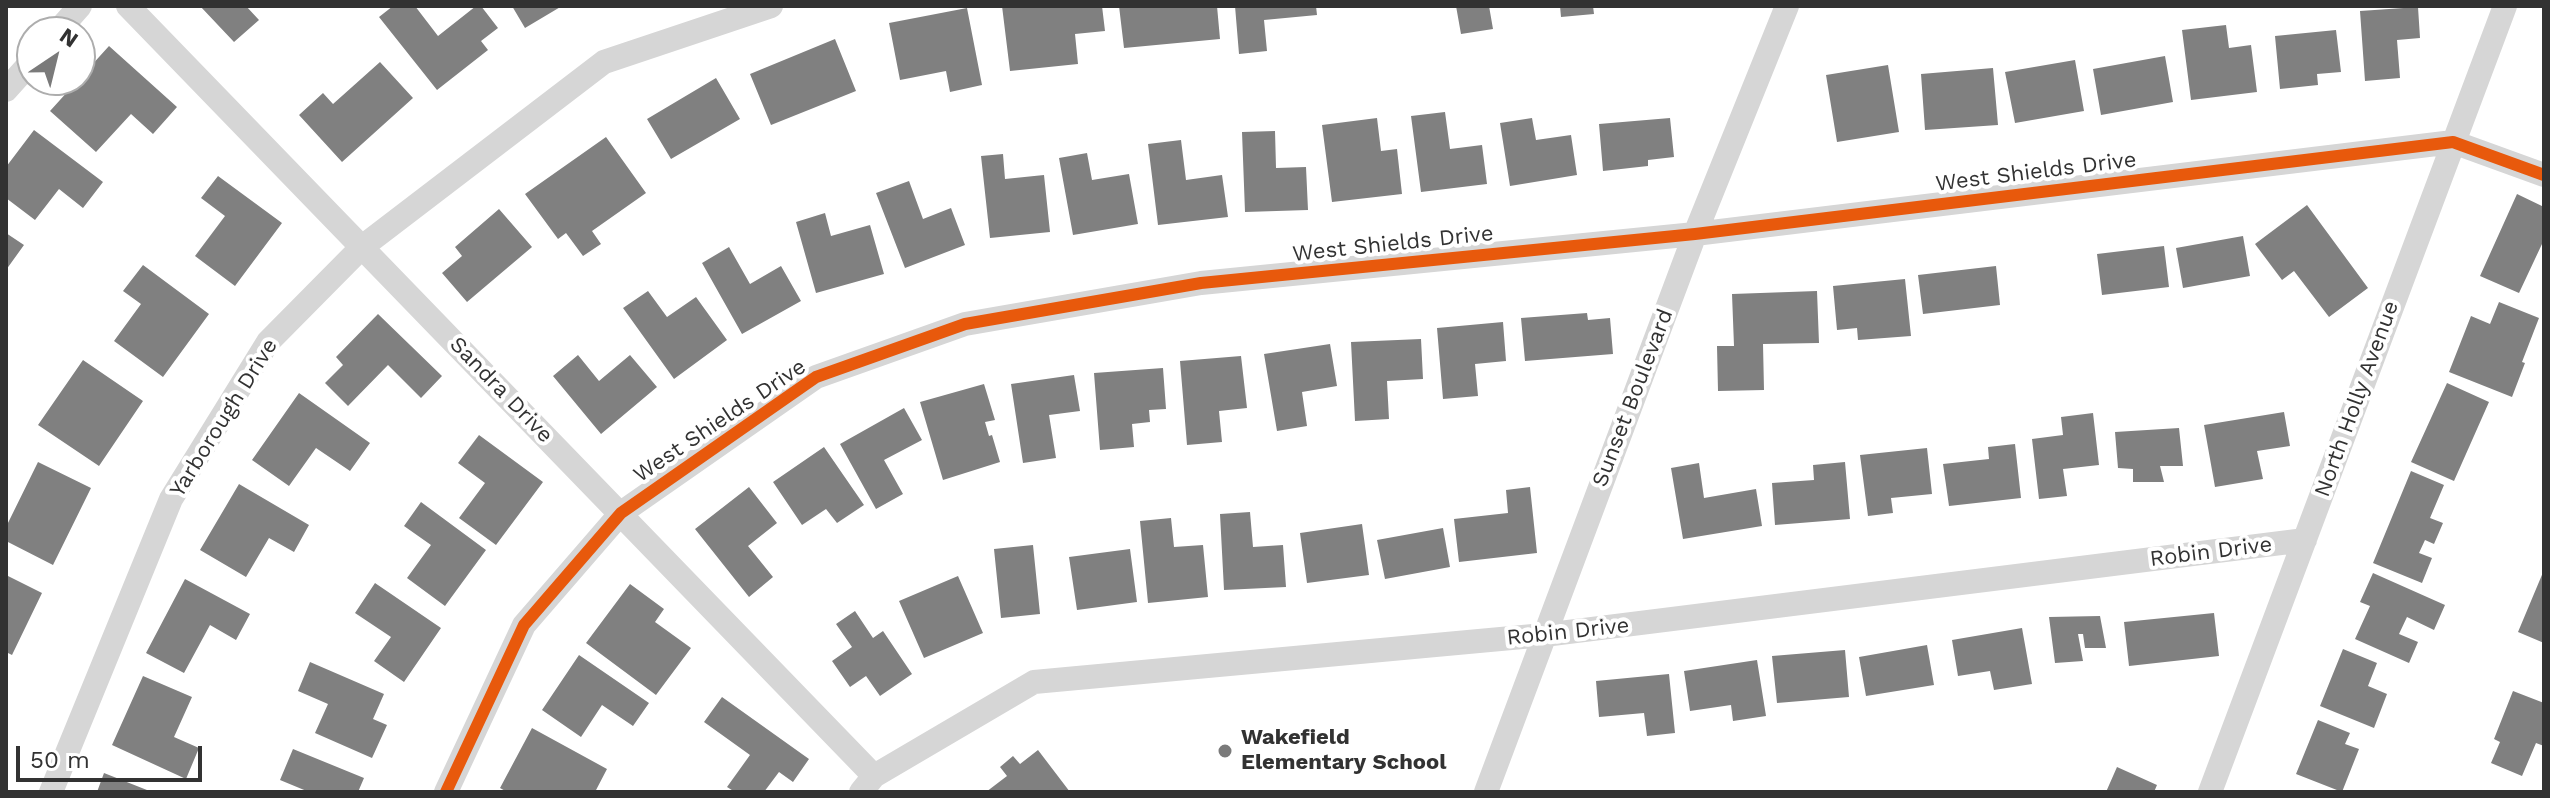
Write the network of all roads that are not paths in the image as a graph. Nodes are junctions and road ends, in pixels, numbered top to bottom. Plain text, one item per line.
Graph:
1 (128, 6) edge
2 (771, 6) edge
3 (1787, 6) edge
4 (2505, 6) edge
5 (2453, 142) junction
6 (2544, 175) edge
7 (1695, 234) junction
8 (362, 247) junction
9 (621, 513) junction
10 (2305, 540) junction
11 (1544, 635) junction
12 (867, 784) edge
13 (51, 792) edge
14 (446, 792) edge
15 (1486, 792) edge
16 (2210, 792) edge

1 - 8 street, Sandra Drive
2 - 8 street, Yarborough Drive
3 - 7 street, Sunset Boulevard
4 - 5 street, North Holly Avenue
5 - 6 street, West Shields Drive
5 - 7 street, West Shields Drive
5 - 10 street, North Holly Avenue
7 - 9 street, West Shields Drive
7 - 11 street, Sunset Boulevard
8 - 9 street, Sandra Drive
8 - 13 street, Yarborough Drive
9 - 12 street, Sandra Drive
9 - 14 street, West Shields Drive
10 - 11 street, Robin Drive
10 - 16 street, North Holly Avenue
11 - 12 street, Robin Drive
11 - 15 street, Sunset Boulevard

